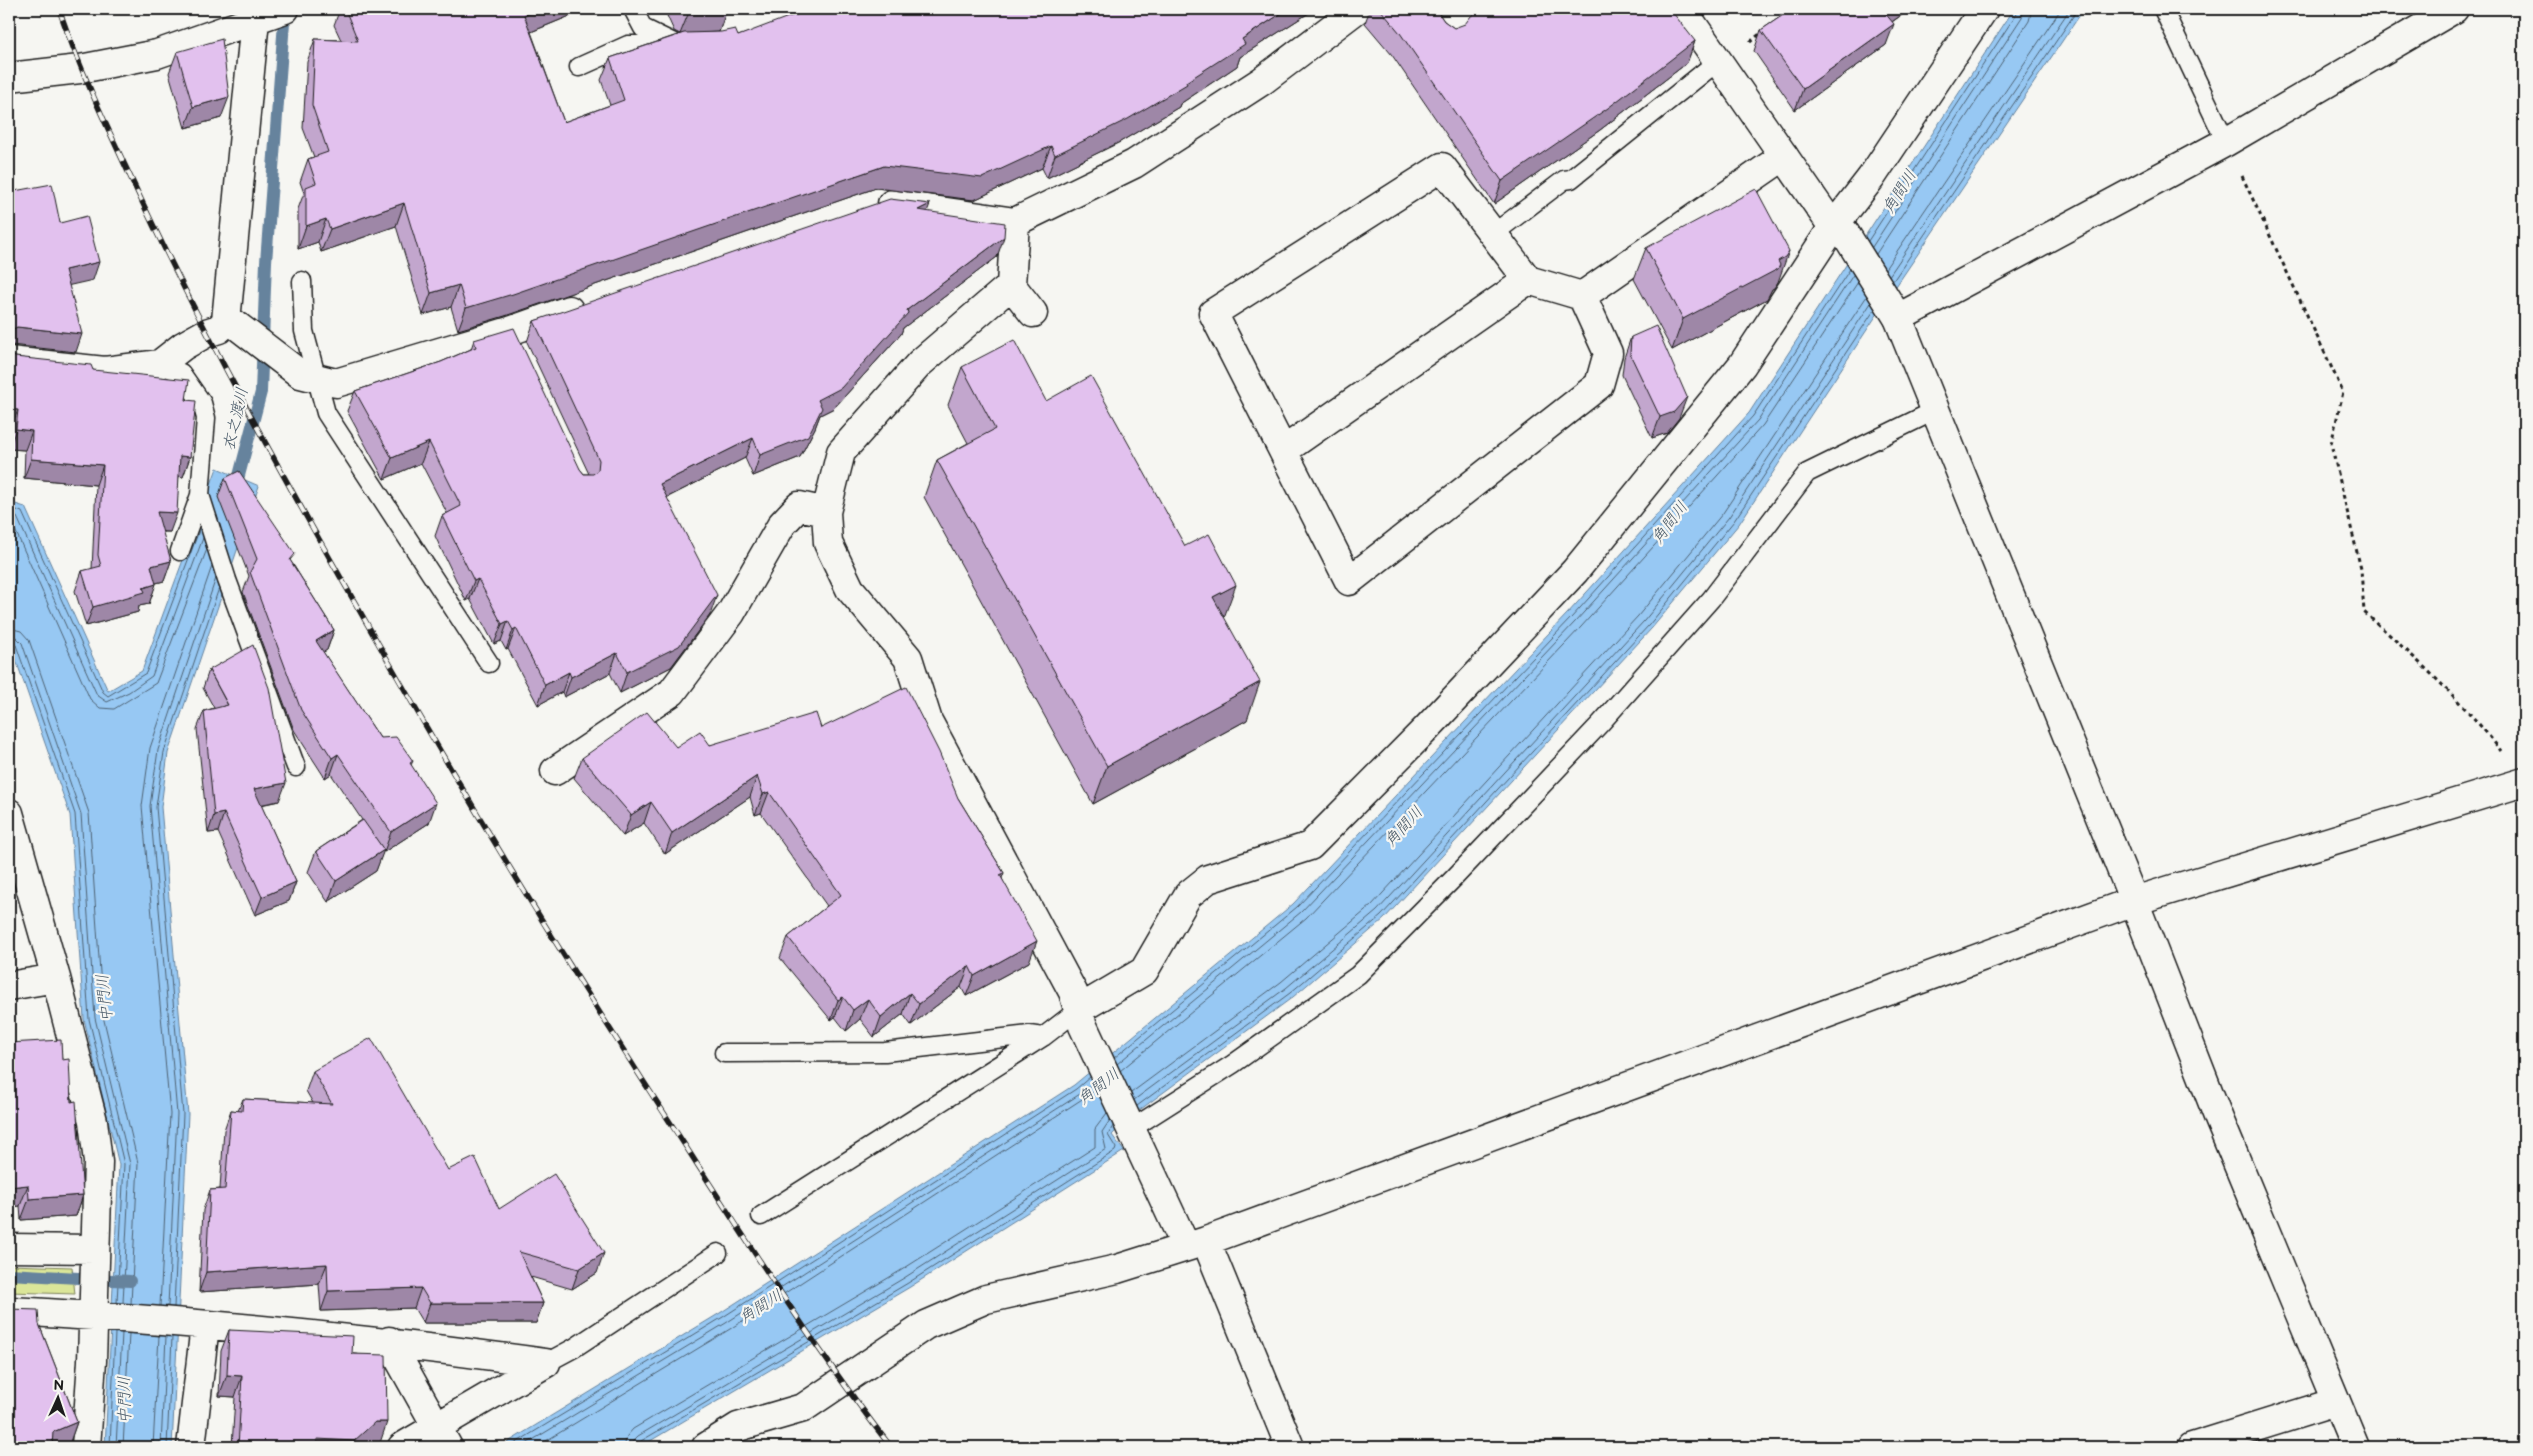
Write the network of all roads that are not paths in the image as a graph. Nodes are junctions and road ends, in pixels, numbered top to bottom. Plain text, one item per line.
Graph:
1 (633, 9) edge
2 (1357, 9) edge
3 (1682, 9) edge
4 (1984, 9) edge
5 (2163, 9) edge
6 (2454, 9) edge
7 (265, 13) edge
8 (704, 44) edge
9 (678, 45) junction
10 (1718, 61) junction
11 (579, 67) dead end
12 (9, 77) edge
13 (2226, 142) junction
14 (1784, 156) junction
15 (872, 206) edge
16 (1015, 222) junction
17 (1839, 230) junction
18 (1493, 234) junction
19 (1528, 280) junction
20 (302, 281) dead end
21 (1011, 285) junction
22 (1582, 296) junction
23 (592, 302) edge
24 (1894, 312) junction
25 (1033, 313) dead end
26 (231, 323) junction
27 (9, 361) edge
28 (160, 364) junction
29 (308, 377) junction
30 (1934, 411) junction
31 (1283, 450) junction
32 (202, 499) junction
33 (826, 512) junction
34 (180, 552) dead end
35 (489, 663) dead end
36 (296, 767) dead end
37 (555, 771) dead end
38 (2524, 782) edge
39 (9, 813) edge
40 (2134, 901) junction
41 (56, 978) junction
42 (9, 986) edge
43 (1081, 1018) junction
44 (1043, 1037) junction
45 (724, 1053) dead end
46 (1128, 1124) junction
47 (761, 1216) dead end
48 (1196, 1244) junction
49 (9, 1248) edge
50 (94, 1249) junction
51 (718, 1253) dead end
52 (9, 1311) edge
53 (100, 1316) junction
54 (197, 1325) junction
55 (389, 1341) junction
56 (546, 1362) junction
57 (2336, 1402) junction
58 (442, 1437) edge
59 (86, 1447) edge
60 (190, 1447) edge
61 (402, 1447) edge
62 (706, 1447) edge
63 (1290, 1447) edge
64 (2192, 1447) edge
65 (2355, 1447) edge

1 - 9 lane
2 - 16 street
3 - 10 street
4 - 17 street
5 - 13 lane
6 - 13 street
7 - 12 street
7 - 26 street
8 - 9 lane
9 - 11 lane
10 - 14 street
10 - 18 lane
13 - 24 street
14 - 17 street
14 - 22 street
15 - 16 street
16 - 21 street
17 - 24 street
17 - 43 street
18 - 19 street
18 - 31 street
19 - 22 street
19 - 31 street
20 - 29 lane
21 - 25 street
21 - 33 street
22 - 31 street
23 - 29 street
24 - 30 street
26 - 28 street
26 - 29 street
27 - 28 street
28 - 32 lane
29 - 35 lane
30 - 40 street
30 - 46 lane
32 - 34 lane
32 - 36 lane
33 - 37 street
33 - 43 street
38 - 40 street
39 - 41 street
40 - 48 street
40 - 57 street
41 - 42 street
41 - 50 street
43 - 44 lane
43 - 46 street
44 - 45 lane
44 - 47 lane
46 - 48 street
48 - 62 street
48 - 63 street
49 - 50 street
50 - 53 street
51 - 56 lane
52 - 53 street
53 - 54 street
53 - 59 street
54 - 55 street
54 - 60 street
55 - 56 street
55 - 58 street
56 - 58 street
57 - 64 street
57 - 65 street
58 - 61 street

